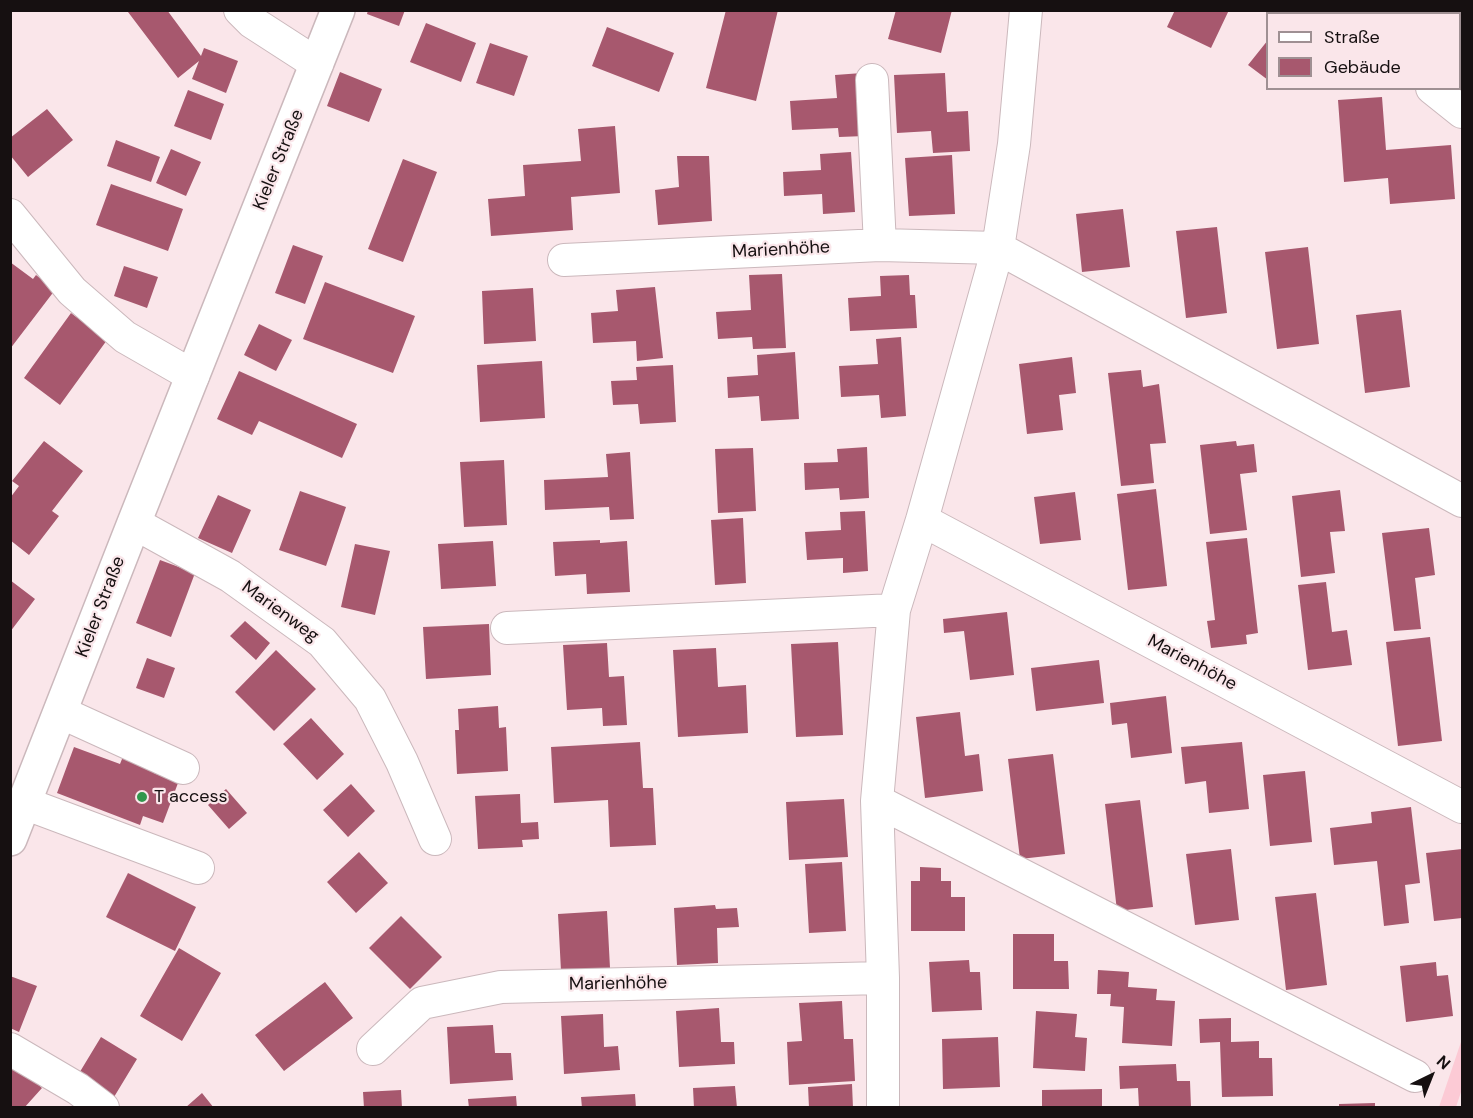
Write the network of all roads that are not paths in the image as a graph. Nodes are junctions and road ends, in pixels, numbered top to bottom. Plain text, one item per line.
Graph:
1 (240, 10) edge
2 (338, 10) edge
3 (1026, 10) edge
4 (317, 64) junction
5 (872, 80) dead end
6 (1434, 90) edge
7 (1462, 112) edge
8 (10, 215) edge
9 (880, 245) junction
10 (998, 248) junction
11 (564, 260) dead end
12 (193, 376) junction
13 (1462, 501) edge
14 (922, 520) junction
15 (134, 523) junction
16 (894, 610) junction
17 (507, 628) dead end
18 (60, 712) junction
19 (183, 768) dead end
20 (877, 801) junction
21 (24, 803) junction
22 (1462, 807) edge
23 (10, 839) edge
24 (435, 839) dead end
25 (198, 868) dead end
26 (883, 978) junction
27 (10, 1049) edge
28 (373, 1049) dead end
29 (1415, 1076) dead end
30 (73, 1098) edge
31 (891, 1104) edge
32 (103, 1107) edge

1 - 4 street
2 - 4 main road, Kieler Straße
3 - 10 street
4 - 12 main road, Kieler Straße
5 - 9 street
6 - 7 street
8 - 12 street
9 - 10 street, Marienhöhe
9 - 11 street, Marienhöhe
10 - 13 street, Marienhöhe
10 - 14 street
12 - 15 main road, Kieler Straße
14 - 16 street
14 - 22 street, Marienhöhe
15 - 18 main road, Kieler Straße
15 - 24 street, Marienweg
16 - 17 street
16 - 20 street
18 - 19 street
18 - 21 main road, Kieler Straße
20 - 26 street
20 - 29 street
21 - 23 main road, Kieler Straße
21 - 25 street
26 - 28 street, Marienhöhe
26 - 31 street
27 - 30 street
30 - 32 street

